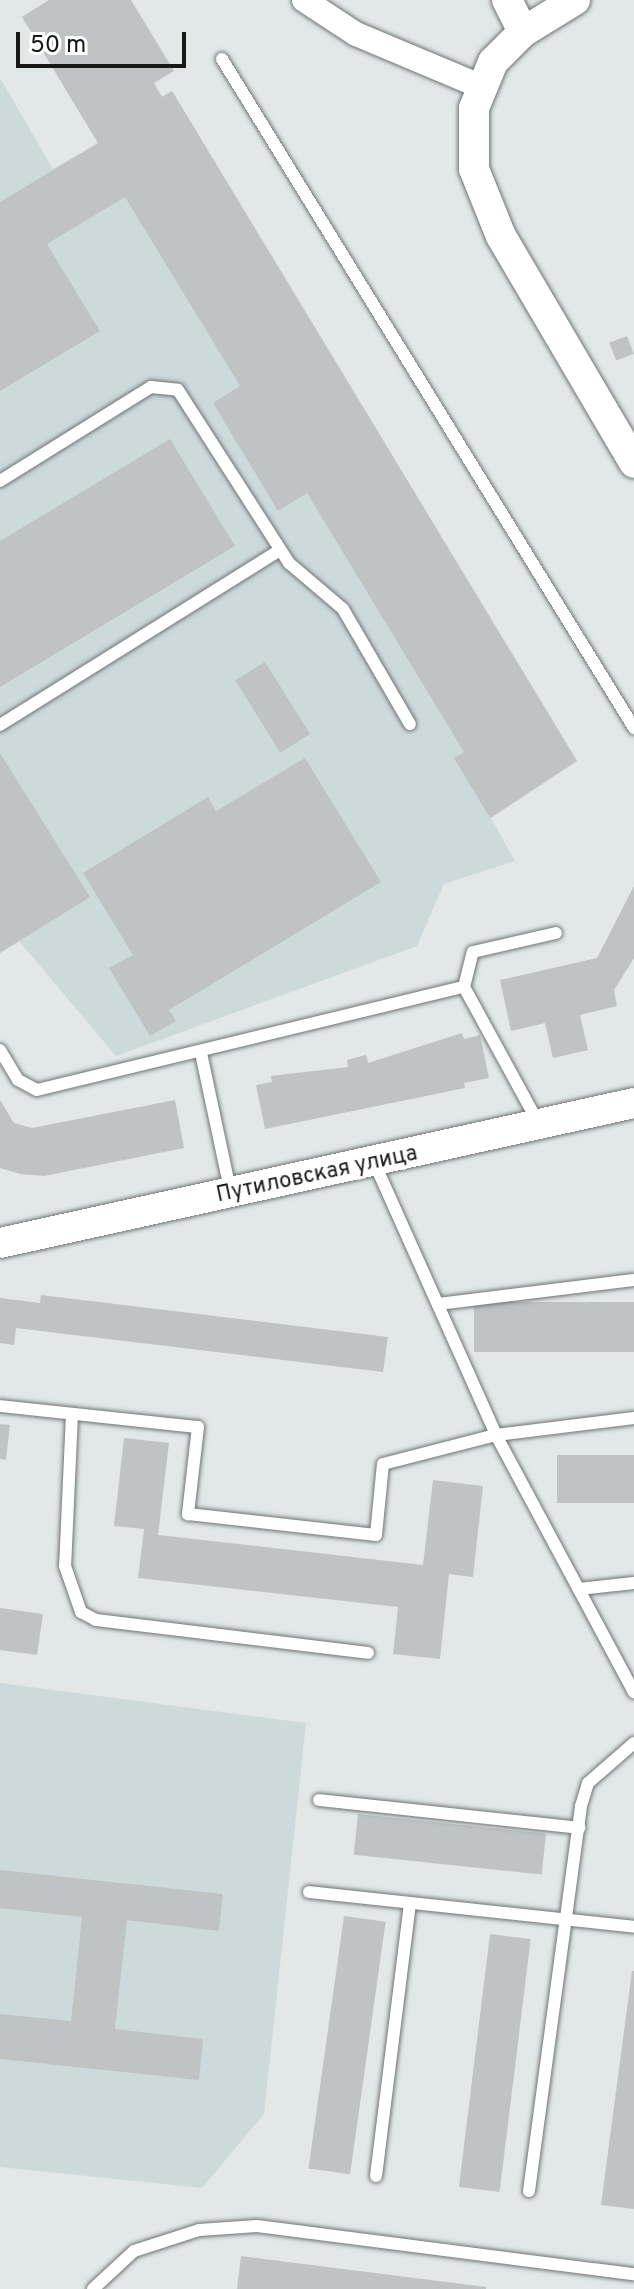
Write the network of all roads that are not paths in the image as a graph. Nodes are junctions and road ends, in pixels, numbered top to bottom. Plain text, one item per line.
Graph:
1 (304, 0) edge
2 (507, 0) edge
3 (575, 0) edge
4 (523, 32) junction
5 (222, 59) dead end
6 (480, 86) junction
7 (634, 463) edge
8 (0, 481) edge
9 (280, 550) junction
10 (410, 724) dead end
11 (0, 725) edge
12 (634, 728) edge
13 (556, 933) dead end
14 (464, 987) junction
15 (0, 1050) edge
16 (201, 1053) junction
17 (634, 1103) edge
18 (541, 1127) junction
19 (374, 1162) junction
20 (230, 1193) junction
21 (0, 1243) edge
22 (634, 1280) edge
23 (438, 1304) junction
24 (0, 1406) edge
25 (72, 1414) junction
26 (634, 1418) edge
27 (496, 1435) junction
28 (634, 1583) edge
29 (579, 1589) junction
30 (368, 1653) dead end
31 (634, 1692) edge
32 (634, 1743) edge
33 (319, 1800) dead end
34 (579, 1828) junction
35 (309, 1892) dead end
36 (410, 1904) junction
37 (568, 1923) junction
38 (634, 1927) edge
39 (376, 2176) dead end
40 (529, 2191) dead end
41 (634, 2274) edge
42 (93, 2289) edge

1 - 6 street
2 - 4 street
3 - 4 street
4 - 6 street
5 - 12 lane
6 - 7 street
8 - 9 lane
9 - 10 lane
9 - 11 lane
13 - 14 lane
14 - 16 lane
14 - 18 lane
15 - 16 lane
16 - 20 lane
17 - 18 street, Путиловская улица
18 - 19 street, Путиловская улица
19 - 20 street, Путиловская улица
19 - 23 lane
20 - 21 street, Путиловская улица
22 - 23 lane
23 - 27 lane
24 - 25 lane
25 - 27 lane
25 - 30 lane
26 - 27 lane
27 - 29 lane
28 - 29 lane
29 - 31 lane
32 - 34 lane
33 - 34 lane
34 - 37 lane
35 - 36 lane
36 - 37 lane
36 - 39 lane
37 - 38 lane
37 - 40 lane
41 - 42 lane

